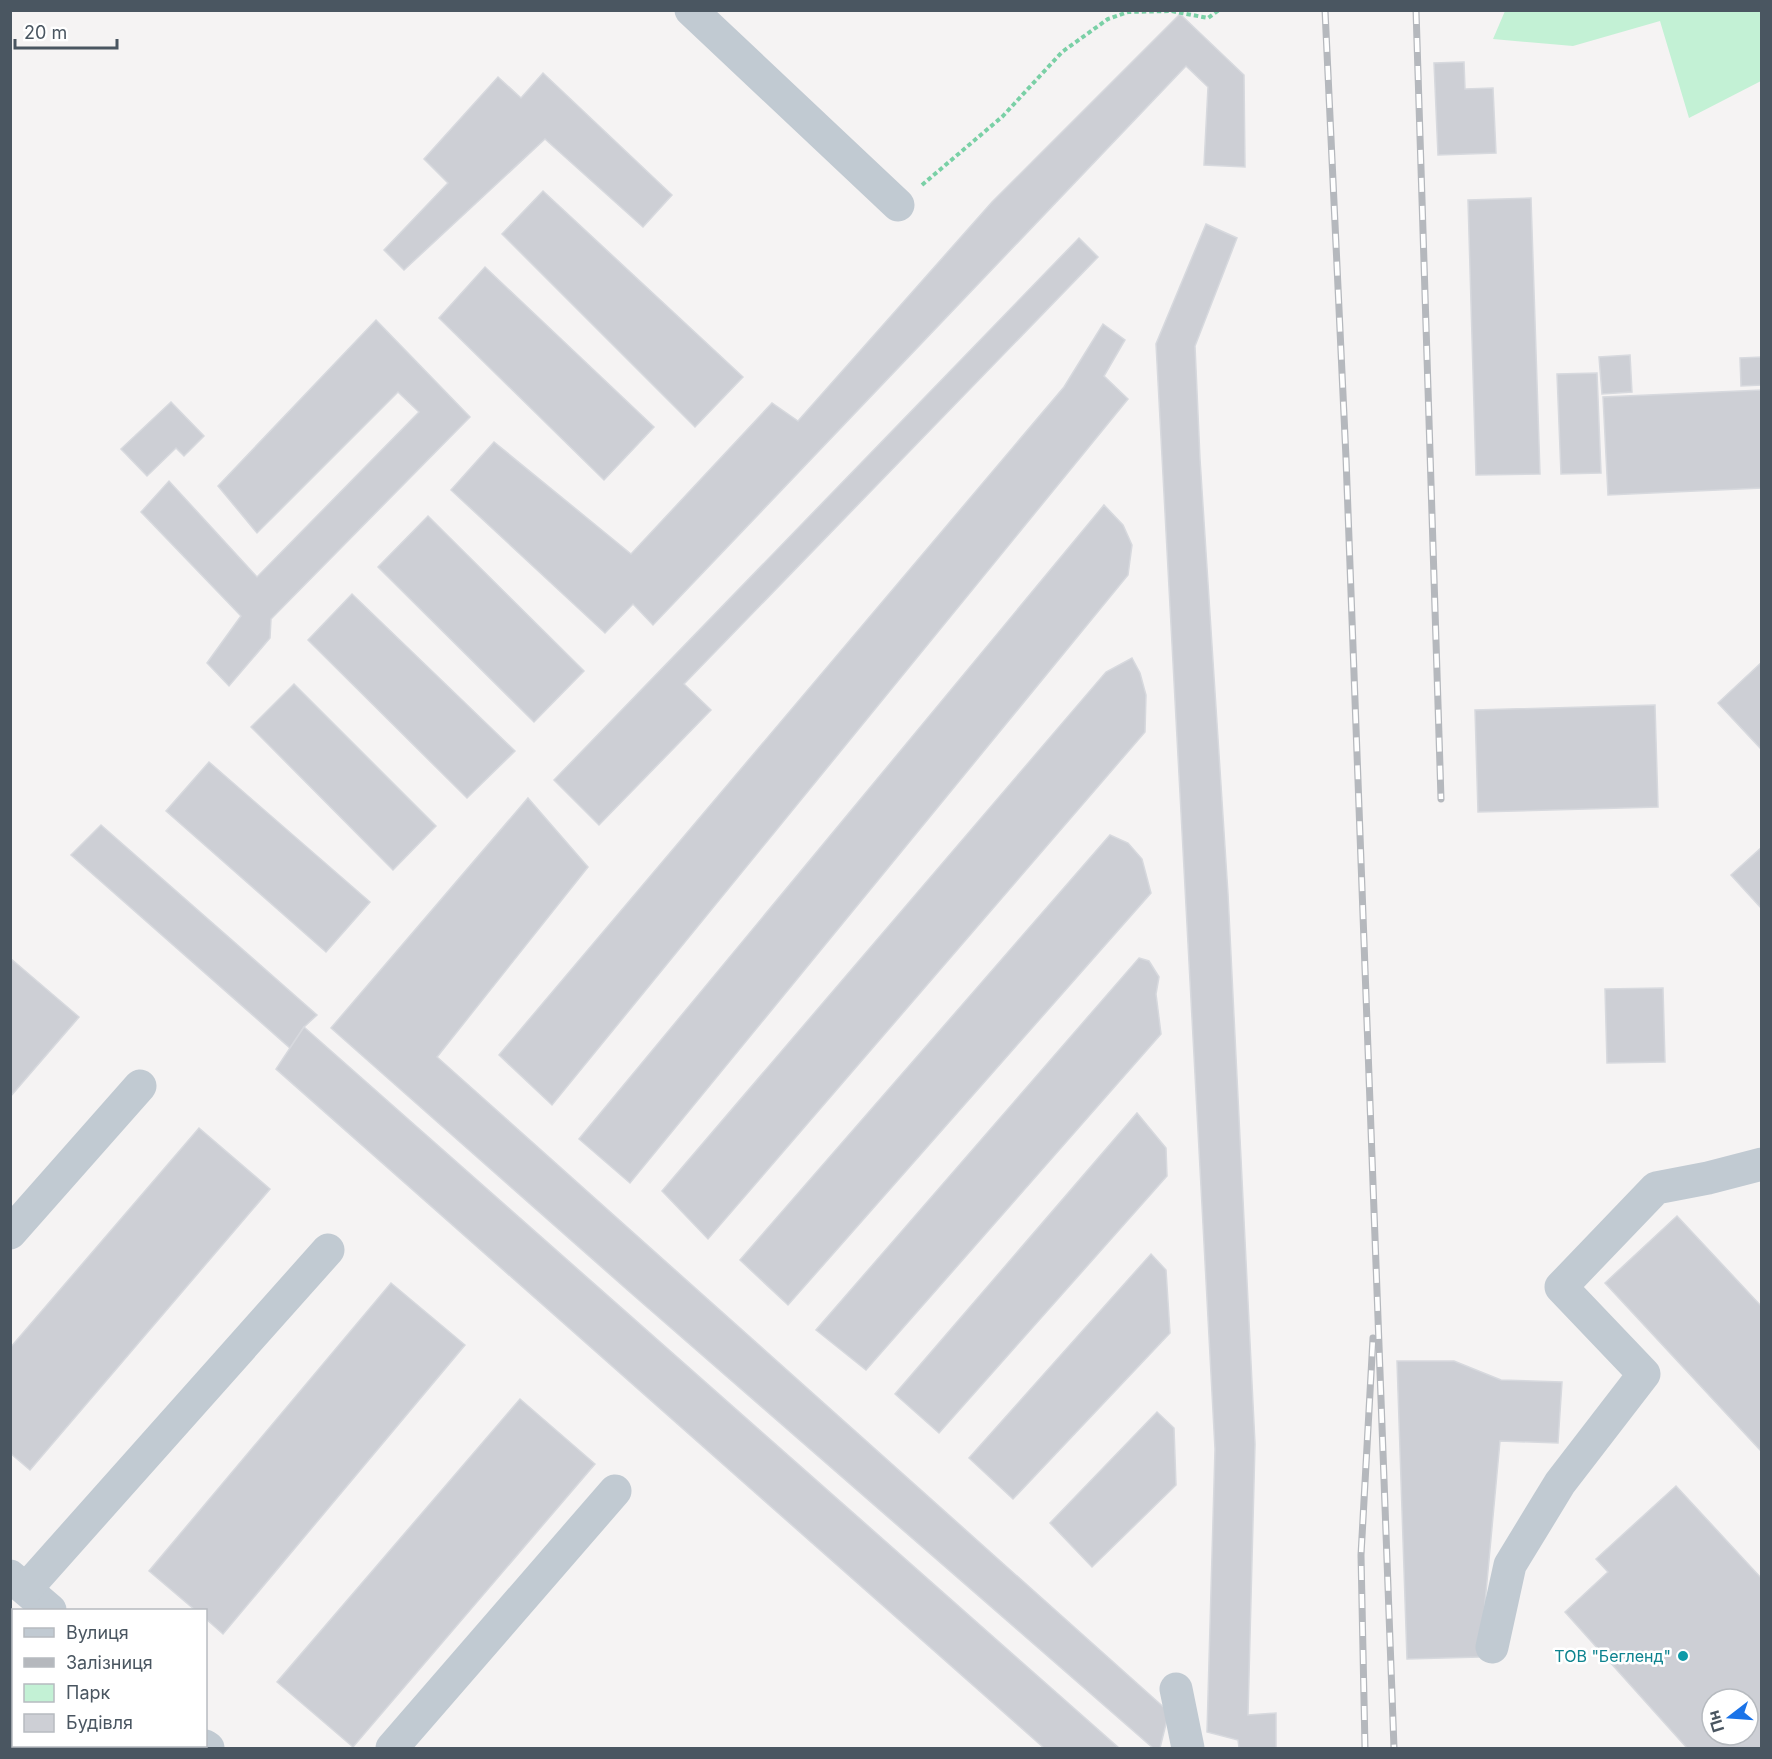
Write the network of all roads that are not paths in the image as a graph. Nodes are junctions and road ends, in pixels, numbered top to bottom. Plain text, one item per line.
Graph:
1 (691, 10) edge
2 (898, 205) road end
3 (140, 1086) dead end
4 (1761, 1164) edge
5 (10, 1233) edge
6 (328, 1250) dead end
7 (615, 1491) dead end
8 (18, 1582) edge
9 (48, 1609) edge
10 (1492, 1647) dead end
11 (1176, 1689) dead end
12 (392, 1749) edge
13 (1188, 1749) edge

1 - 2 street
3 - 5 street
4 - 10 street
6 - 8 street
7 - 12 street
8 - 9 street
11 - 13 street

